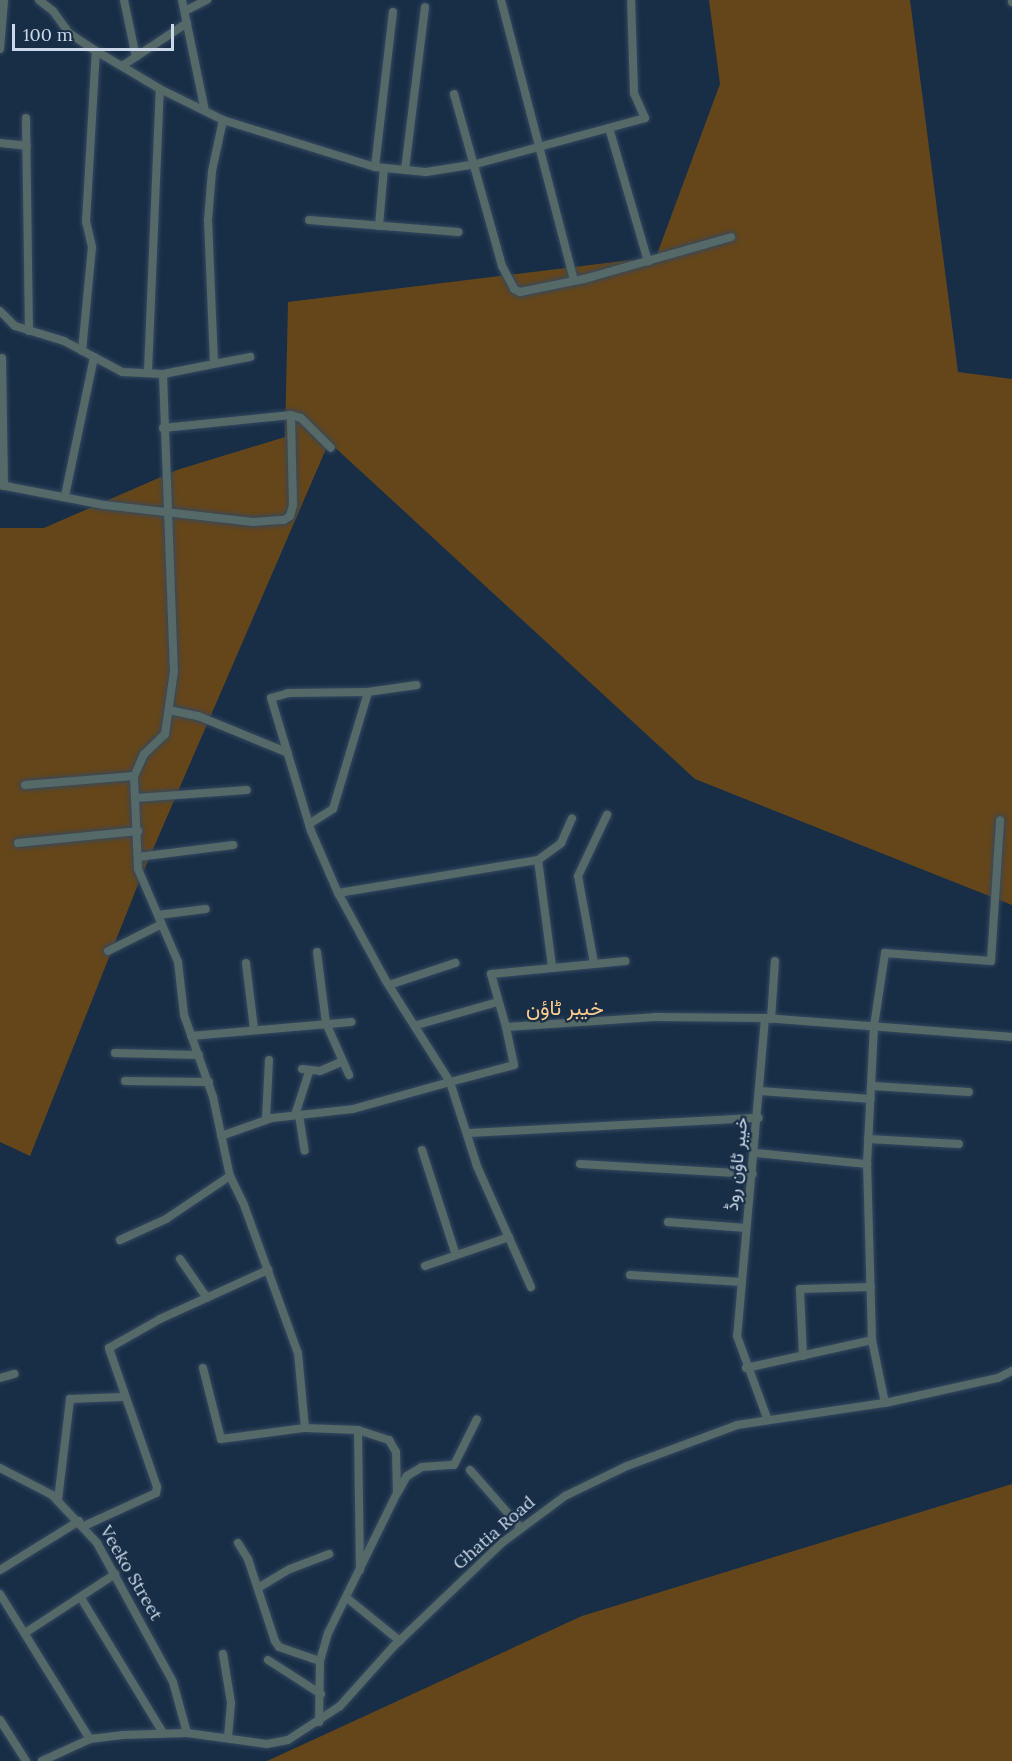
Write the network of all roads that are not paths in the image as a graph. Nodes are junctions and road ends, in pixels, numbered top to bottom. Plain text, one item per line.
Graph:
1 (4, 0) edge
2 (39, 0) edge
3 (124, 0) edge
4 (182, 0) edge
5 (207, 0) edge
6 (501, 0) edge
7 (630, 0) edge
8 (425, 7) dead end
9 (184, 11) junction
10 (393, 12) dead end
11 (187, 23) junction
12 (0, 50) edge
13 (96, 51) junction
14 (136, 57) junction
15 (122, 66) junction
16 (160, 89) junction
17 (454, 94) dead end
18 (205, 111) junction
19 (26, 118) dead end
20 (223, 120) junction
21 (609, 128) junction
22 (0, 143) edge
23 (27, 146) junction
24 (537, 147) junction
25 (476, 164) junction
26 (380, 167) junction
27 (405, 170) junction
28 (309, 220) dead end
29 (379, 226) junction
30 (459, 232) dead end
31 (731, 237) dead end
32 (648, 261) junction
33 (574, 281) junction
34 (0, 310) edge
35 (29, 332) junction
36 (82, 351) junction
37 (94, 357) junction
38 (250, 357) dead end
39 (2, 358) dead end
40 (214, 363) junction
41 (148, 371) junction
42 (163, 374) junction
43 (291, 415) junction
44 (163, 428) junction
45 (331, 448) dead end
46 (2, 485) edge
47 (65, 496) junction
48 (168, 511) junction
49 (417, 685) dead end
50 (368, 692) junction
51 (169, 710) junction
52 (288, 753) junction
53 (134, 776) junction
54 (26, 785) dead end
55 (247, 790) dead end
56 (136, 798) junction
57 (607, 815) dead end
58 (572, 818) dead end
59 (1000, 820) dead end
60 (309, 824) junction
61 (138, 831) junction
62 (18, 843) dead end
63 (233, 845) dead end
64 (138, 857) junction
65 (538, 860) junction
66 (338, 893) junction
67 (206, 909) dead end
68 (158, 915) junction
69 (162, 924) junction
70 (108, 951) dead end
71 (317, 952) dead end
72 (775, 961) dead end
73 (625, 962) dead end
74 (246, 963) dead end
75 (455, 963) dead end
76 (594, 963) junction
77 (552, 966) junction
78 (389, 985) junction
79 (498, 1002) junction
80 (768, 1019) junction
81 (351, 1022) dead end
82 (326, 1023) junction
83 (417, 1025) junction
84 (874, 1026) junction
85 (506, 1027) junction
86 (254, 1029) junction
87 (191, 1036) junction
88 (1012, 1037) edge
89 (115, 1053) dead end
90 (199, 1055) junction
91 (269, 1060) dead end
92 (341, 1062) junction
93 (349, 1075) dead end
94 (125, 1081) dead end
95 (209, 1082) junction
96 (450, 1082) junction
97 (873, 1086) junction
98 (760, 1091) junction
99 (969, 1092) dead end
100 (871, 1099) junction
101 (297, 1115) junction
102 (759, 1118) junction
103 (266, 1119) junction
104 (469, 1133) junction
105 (221, 1136) junction
106 (868, 1139) junction
107 (959, 1144) dead end
108 (422, 1150) dead end
109 (306, 1151) dead end
110 (756, 1153) junction
111 (580, 1164) dead end
112 (867, 1164) junction
113 (753, 1174) junction
114 (230, 1176) junction
115 (668, 1222) dead end
116 (746, 1228) junction
117 (509, 1237) junction
118 (120, 1240) dead end
119 (456, 1255) junction
120 (180, 1259) dead end
121 (425, 1266) dead end
122 (268, 1270) junction
123 (630, 1275) dead end
124 (742, 1282) junction
125 (531, 1287) dead end
126 (871, 1287) junction
127 (207, 1298) junction
128 (872, 1340) junction
129 (803, 1356) junction
130 (203, 1368) dead end
131 (746, 1368) junction
132 (1012, 1371) edge
133 (14, 1374) dead end
134 (0, 1378) edge
135 (122, 1397) junction
136 (885, 1403) junction
137 (767, 1418) junction
138 (477, 1419) dead end
139 (305, 1428) junction
140 (358, 1430) junction
141 (470, 1470) dead end
142 (2, 1472) edge
143 (397, 1493) junction
144 (58, 1500) junction
145 (81, 1524) junction
146 (520, 1527) junction
147 (238, 1543) dead end
148 (328, 1554) dead end
149 (0, 1570) edge
150 (115, 1574) junction
151 (360, 1575) junction
152 (258, 1588) junction
153 (0, 1594) edge
154 (81, 1598) junction
155 (347, 1598) junction
156 (25, 1633) junction
157 (400, 1641) junction
158 (224, 1654) dead end
159 (268, 1660) dead end
160 (320, 1661) junction
161 (321, 1694) junction
162 (0, 1720) edge
163 (319, 1722) junction
164 (162, 1731) junction
165 (187, 1733) junction
166 (228, 1737) junction
167 (90, 1739) junction
168 (26, 1761) edge
169 (42, 1761) edge

1 - 12 street
2 - 13 street
3 - 14 street
4 - 9 street
5 - 9 street
6 - 24 street
7 - 21 street
8 - 27 street
9 - 11 street
10 - 26 street
11 - 14 street
11 - 18 street
13 - 15 street
13 - 36 street
14 - 15 street
15 - 16 street
16 - 18 street
16 - 41 street
17 - 25 street
18 - 20 street
19 - 23 street
20 - 26 street
20 - 40 street
21 - 24 street
21 - 32 street
22 - 23 street
23 - 35 street
24 - 25 street
24 - 33 street
25 - 27 street
25 - 33 street
26 - 27 street
26 - 29 street
28 - 29 street
29 - 30 street
31 - 32 street
32 - 33 street
34 - 35 street
35 - 36 street
36 - 37 street
37 - 41 street
37 - 47 street
38 - 40 street
39 - 46 street
40 - 42 street
41 - 42 street
42 - 44 street
43 - 44 street
43 - 45 street
43 - 48 street
44 - 48 street
46 - 47 street
47 - 48 street
48 - 51 street
49 - 50 street
50 - 52 street
50 - 60 street
51 - 52 street
51 - 53 street
52 - 60 street
53 - 54 street
53 - 56 street
55 - 56 street
56 - 61 street
57 - 76 street
58 - 65 street
59 - 84 street
60 - 66 street
61 - 62 street
61 - 64 street
63 - 64 street
64 - 68 street
65 - 66 street
65 - 77 street
66 - 78 street
67 - 68 street
68 - 69 street
69 - 70 street
69 - 87 street
71 - 82 street
72 - 80 street, خیبر ٹاؤن روڈ
73 - 76 street
74 - 86 street
75 - 78 street
76 - 77 street
77 - 79 street
78 - 83 street
79 - 83 street
79 - 85 street
80 - 84 street
80 - 85 street
80 - 98 street, خیبر ٹاؤن روڈ
81 - 82 street
82 - 86 street
82 - 92 street
83 - 96 street
84 - 88 street
84 - 97 street
85 - 96 street
86 - 87 street
87 - 90 street
89 - 90 street
90 - 95 street
91 - 103 street
92 - 93 street
92 - 101 street
94 - 95 street
95 - 105 street
96 - 101 street
96 - 104 street
97 - 99 street
97 - 100 street
98 - 100 street
98 - 102 street, خیبر ٹاؤن روڈ
100 - 106 street
101 - 103 street
101 - 109 street
102 - 104 street
102 - 110 street, خیبر ٹاؤن روڈ
103 - 105 street
104 - 117 street
105 - 114 street
106 - 107 street
106 - 112 street
108 - 119 street
110 - 112 street
110 - 113 street, خیبر ٹاؤن روڈ
111 - 113 street
112 - 126 street
113 - 116 street, خیبر ٹاؤن روڈ
114 - 118 street
114 - 122 street
115 - 116 street
116 - 124 street, خیبر ٹاؤن روڈ
117 - 119 street
117 - 125 street
119 - 121 street
120 - 127 street
122 - 127 street
122 - 139 street
123 - 124 street
124 - 131 street, خیبر ٹاؤن روڈ
126 - 128 street
126 - 129 street
127 - 135 street
128 - 129 street
128 - 136 street
129 - 131 street
130 - 139 street
131 - 137 street, خیبر ٹاؤن روڈ
132 - 136 street, Ghatia Road
133 - 134 street
135 - 144 street
135 - 145 street
136 - 137 street, Ghatia Road
137 - 146 street, Ghatia Road
138 - 143 street
139 - 140 street
140 - 143 street
140 - 151 street
141 - 146 street
142 - 144 street, Veeko Street
143 - 151 street
144 - 145 street, Veeko Street
145 - 149 street
145 - 150 street, Veeko Street
146 - 157 street, Ghatia Road
147 - 152 street
148 - 152 street
150 - 154 street
150 - 165 street, Veeko Street
151 - 155 street
152 - 160 street
153 - 156 street
154 - 156 street
154 - 164 street
155 - 157 street
155 - 160 street
156 - 167 street
157 - 163 street, Ghatia Road
158 - 166 street
159 - 161 street
160 - 161 street
161 - 163 street
162 - 168 street
163 - 166 street, Ghatia Road
164 - 165 street, Ghatia Road
164 - 167 street, Ghatia Road
165 - 166 street, Ghatia Road
167 - 169 street, Ghatia Road

